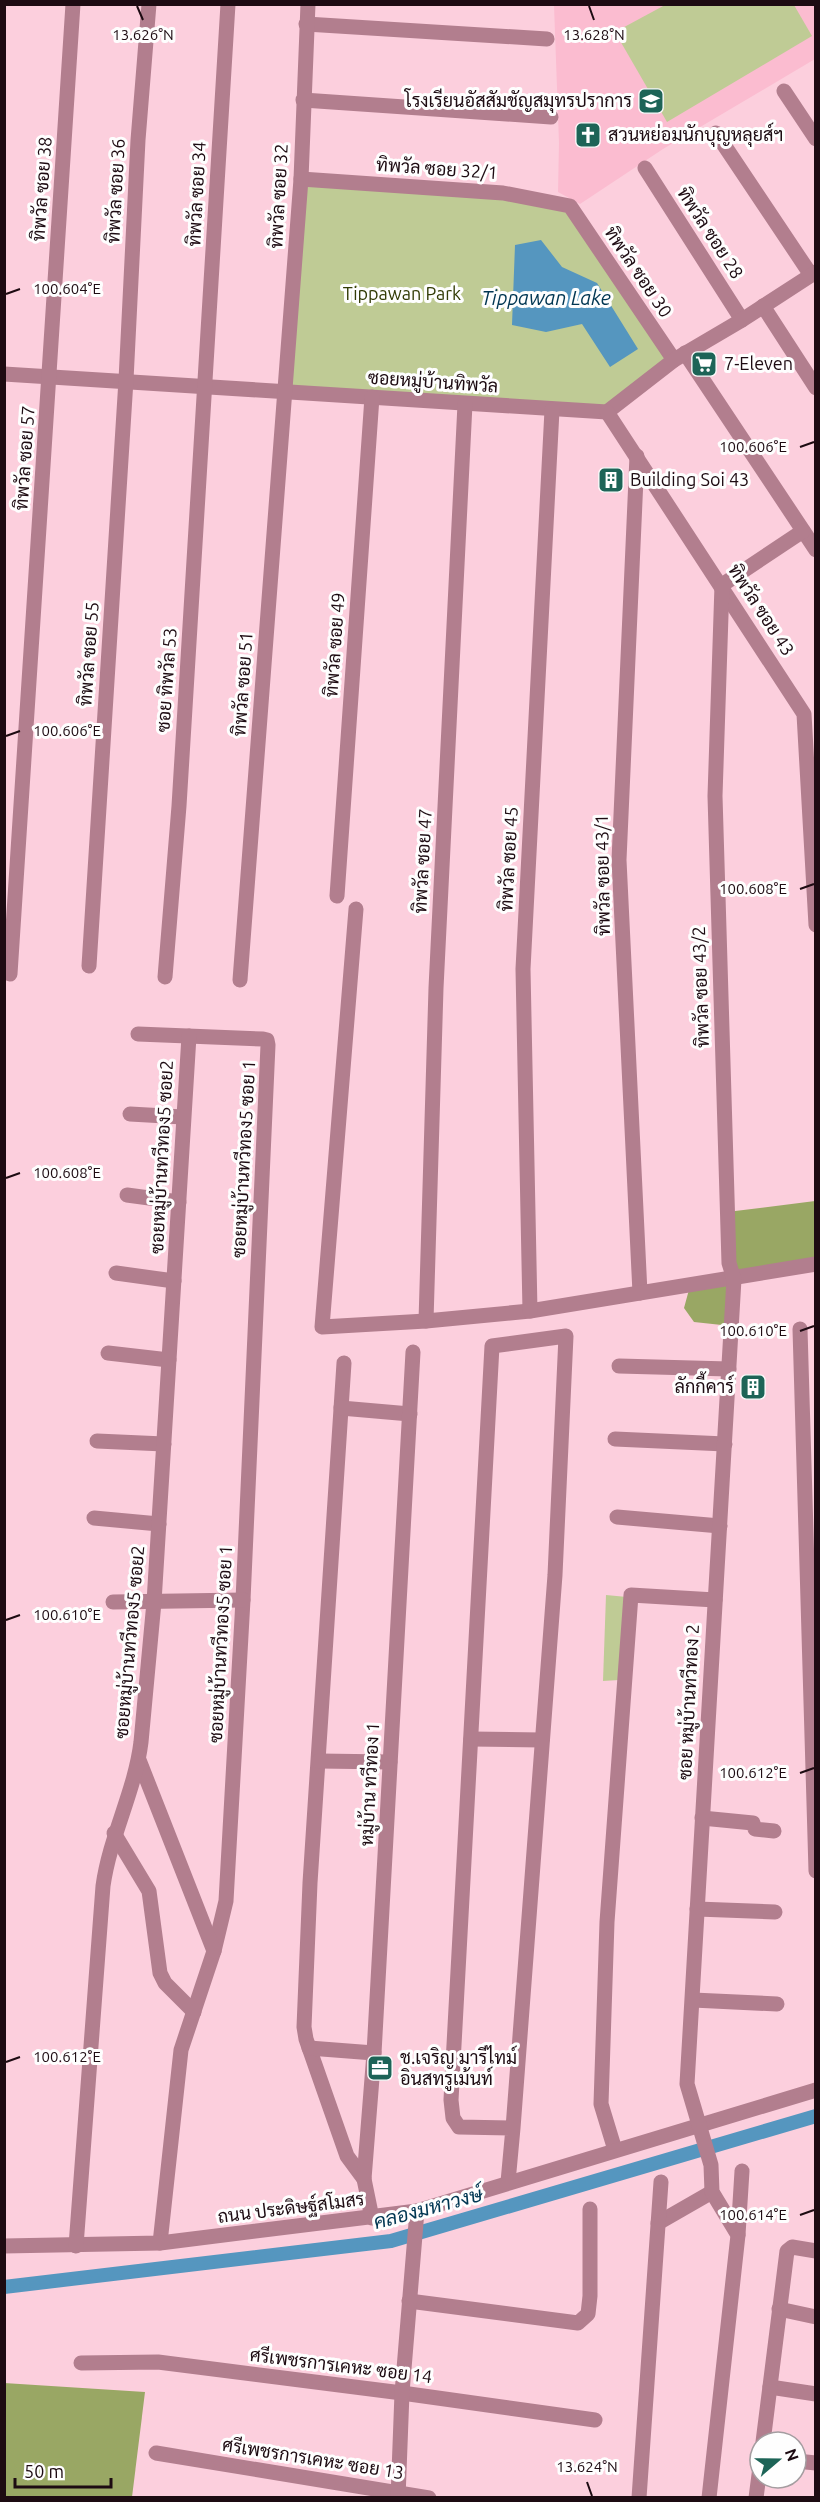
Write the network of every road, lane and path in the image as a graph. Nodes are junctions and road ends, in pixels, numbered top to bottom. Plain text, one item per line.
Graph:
1 (73, 4) edge
2 (149, 4) edge
3 (228, 4) edge
4 (308, 4) edge
5 (306, 24) junction
6 (547, 39) dead end
7 (784, 91) dead end
8 (303, 100) junction
9 (551, 117) dead end
10 (716, 133) dead end
11 (816, 139) edge
12 (645, 168) dead end
13 (301, 179) junction
14 (570, 206) joint
15 (813, 273) edge
16 (763, 306) junction
17 (742, 320) junction
18 (680, 356) junction
19 (4, 374) edge
20 (50, 375) junction
21 (126, 380) junction
22 (205, 385) junction
23 (816, 388) edge
24 (285, 390) junction
25 (372, 397) junction
26 (465, 404) junction
27 (552, 410) junction
28 (607, 412) junction
29 (637, 456) junction
30 (803, 531) junction
31 (816, 550) edge
32 (722, 585) junction
33 (338, 896) dead end
34 (356, 909) dead end
35 (816, 925) edge
36 (89, 966) dead end
37 (10, 974) dead end
38 (165, 976) dead end
39 (240, 980) dead end
40 (138, 1034) dead end
41 (189, 1036) junction
42 (130, 1114) dead end
43 (183, 1117) junction
44 (127, 1195) dead end
45 (179, 1202) junction
46 (816, 1264) edge
47 (116, 1273) dead end
48 (734, 1279) junction
49 (174, 1281) junction
50 (640, 1293) junction
51 (530, 1311) junction
52 (426, 1321) junction
53 (800, 1329) dead end
54 (413, 1352) dead end
55 (108, 1353) dead end
56 (169, 1360) junction
57 (344, 1363) dead end
58 (619, 1366) dead end
59 (729, 1369) junction
60 (340, 1408) junction
61 (410, 1414) junction
62 (810, 1434) edge
63 (615, 1439) dead end
64 (97, 1441) dead end
65 (164, 1444) junction
66 (725, 1444) junction
67 (617, 1517) dead end
68 (94, 1518) dead end
69 (159, 1524) junction
70 (720, 1526) junction
71 (243, 1600) junction
72 (715, 1600) junction
73 (113, 1602) dead end
74 (154, 1602) junction
75 (813, 1651) edge
76 (471, 1739) junction
77 (542, 1740) junction
78 (139, 1760) junction
79 (319, 1761) junction
80 (390, 1762) junction
81 (702, 1818) junction
82 (774, 1831) dead end
83 (114, 1833) junction
84 (815, 1848) edge
85 (816, 1871) edge
86 (697, 1910) junction
87 (775, 1912) dead end
88 (214, 1951) junction
89 (693, 2000) junction
90 (777, 2004) dead end
91 (194, 2012) junction
92 (309, 2048) junction
93 (374, 2053) junction
94 (816, 2090) edge
95 (513, 2128) junction
96 (699, 2130) junction
97 (615, 2150) junction
98 (742, 2171) dead end
99 (364, 2179) junction
100 (508, 2182) junction
101 (661, 2182) dead end
102 (712, 2192) junction
103 (590, 2209) dead end
104 (417, 2211) junction
105 (372, 2218) junction
106 (658, 2223) junction
107 (738, 2235) junction
108 (160, 2243) junction
109 (4, 2246) edge
110 (76, 2246) junction
111 (816, 2251) edge
112 (409, 2301) junction
113 (779, 2309) junction
114 (816, 2318) edge
115 (81, 2363) dead end
116 (770, 2387) junction
117 (402, 2393) junction
118 (816, 2394) edge
119 (595, 2420) dead end
120 (765, 2430) edge
121 (156, 2453) dead end
122 (398, 2495) edge
123 (429, 2498) edge
124 (639, 2498) edge
125 (709, 2498) edge

1 - 20 street, ทิพวัล ซอย 38
2 - 21 street, ทิพวัล ซอย 36
3 - 22 street, ทิพวัล ซอย 34
4 - 5 street, ทิพวัล ซอย 32
5 - 6 street
5 - 8 street, ทิพวัล ซอย 32
7 - 11 street
8 - 9 street
8 - 13 street, ทิพวัล ซอย 32
10 - 15 street
12 - 17 street, ทิพวัล ซอย 28
13 - 14 street, ทิพวัล ซอย 32/1
13 - 24 street, ทิพวัล ซอย 32
14 - 18 street, ทิพวัล ซอย 30
15 - 16 street
16 - 17 street
16 - 23 street
17 - 18 street
18 - 28 street
18 - 30 street, ทิพวัล ซอย 30
19 - 20 street, ซอยหมู่บ้านทิพวัล
20 - 21 street, ซอยหมู่บ้านทิพวัล
20 - 37 street, ทิพวัล ซอย 57
21 - 22 street, ซอยหมู่บ้านทิพวัล
21 - 36 street, ทิพวัล ซอย 55
22 - 24 street, ซอยหมู่บ้านทิพวัล
22 - 38 street, ซอย ทิพวัล 53
24 - 25 street, ซอยหมู่บ้านทิพวัล
24 - 39 street, ทิพวัล ซอย 51
25 - 26 street, ซอยหมู่บ้านทิพวัล
25 - 33 street, ทิพวัล ซอย 49
26 - 27 street, ซอยหมู่บ้านทิพวัล
26 - 52 street, ทิพวัล ซอย 47
27 - 28 street, ซอยหมู่บ้านทิพวัล
27 - 51 street, ทิพวัล ซอย 45
28 - 29 street, ทิพวัล ซอย 43
29 - 32 street, ทิพวัล ซอย 43
29 - 50 street, ทิพวัล ซอย 43/1
30 - 31 street, ทิพวัล ซอย 30
30 - 32 street
32 - 35 street, ทิพวัล ซอย 43
32 - 48 street, ทิพวัล ซอย 43/2
34 - 52 street
40 - 41 street
41 - 43 street, ซอยหมู่บ้านทวีทอง5 ซอย2
41 - 71 street, ซอยหมู่บ้านทวีทอง5 ซอย 1
42 - 43 street
43 - 45 street, ซอยหมู่บ้านทวีทอง5 ซอย2
44 - 45 street
45 - 49 street, ซอยหมู่บ้านทวีทอง5 ซอย2
46 - 48 street
47 - 49 street
48 - 50 street
48 - 59 street, ซอย หมู่บ้านทวีทอง 2
49 - 56 street, ซอยหมู่บ้านทวีทอง5 ซอย2
50 - 51 street
51 - 52 street
53 - 62 street
54 - 61 street, หมู่บ้าน ทวีทอง 1
55 - 56 street
56 - 65 street, ซอยหมู่บ้านทวีทอง5 ซอย2
57 - 60 street
58 - 59 street
59 - 66 street, ซอย หมู่บ้านทวีทอง 2
60 - 61 street
60 - 79 street
61 - 80 street, หมู่บ้าน ทวีทอง 1
62 - 75 street
63 - 66 street
64 - 65 street
65 - 69 street, ซอยหมู่บ้านทวีทอง5 ซอย2
66 - 70 street, ซอย หมู่บ้านทวีทอง 2
67 - 70 street
68 - 69 street
69 - 74 street, ซอยหมู่บ้านทวีทอง5 ซอย2
70 - 72 street, ซอย หมู่บ้านทวีทอง 2
71 - 74 street
71 - 88 street, ซอยหมู่บ้านทวีทอง5 ซอย 1
72 - 81 street, ซอย หมู่บ้านทวีทอง 2
72 - 97 street
73 - 74 street
74 - 78 street, ซอยหมู่บ้านทวีทอง5 ซอย2
75 - 84 street
76 - 77 street
76 - 77 street
76 - 95 street
77 - 95 street
78 - 83 street, ซอยหมู่บ้านทวีทอง5 ซอย2
78 - 88 street
79 - 80 street
79 - 92 street
80 - 93 street, หมู่บ้าน ทวีทอง 1
81 - 82 street
81 - 86 street, ซอย หมู่บ้านทวีทอง 2
83 - 91 street
83 - 110 street, ซอยหมู่บ้านทวีทอง5 ซอย2
84 - 85 street
86 - 87 street
86 - 89 street, ซอย หมู่บ้านทวีทอง 2
88 - 91 street, ซอยหมู่บ้านทวีทอง5 ซอย 1
89 - 90 street
89 - 96 street, ซอย หมู่บ้านทวีทอง 2
91 - 108 street, ซอยหมู่บ้านทวีทอง5 ซอย 1
92 - 93 street
92 - 99 street
93 - 99 street, หมู่บ้าน ทวีทอง 1
94 - 96 street, ถนน ประดิษฐ์สโมสร
95 - 100 street
96 - 97 street, ถนน ประดิษฐ์สโมสร
96 - 102 street, ซอย หมู่บ้านทวีทอง 2
97 - 100 street, ถนน ประดิษฐ์สโมสร
98 - 107 street
99 - 105 street, หมู่บ้าน ทวีทอง 1
100 - 104 street, ถนน ประดิษฐ์สโมสร
101 - 106 street
102 - 106 street
102 - 107 street
103 - 112 street
104 - 105 street, ถนน ประดิษฐ์สโมสร
104 - 112 street
105 - 108 street, ถนน ประดิษฐ์สโมสร
106 - 124 street
107 - 125 street
108 - 110 street, ถนน ประดิษฐ์สโมสร
109 - 110 street, ถนน ประดิษฐ์สโมสร
111 - 113 street
112 - 117 street
113 - 114 street
113 - 116 street
115 - 117 street, ศรีเพชรการเคหะ ซอย 14
116 - 118 street
116 - 120 street
117 - 119 street, ศรีเพชรการเคหะ ซอย 14
117 - 122 street
121 - 122 street, ศรีเพชรการเคหะ ซอย 13
122 - 123 street, ศรีเพชรการเคหะ ซอย 13

